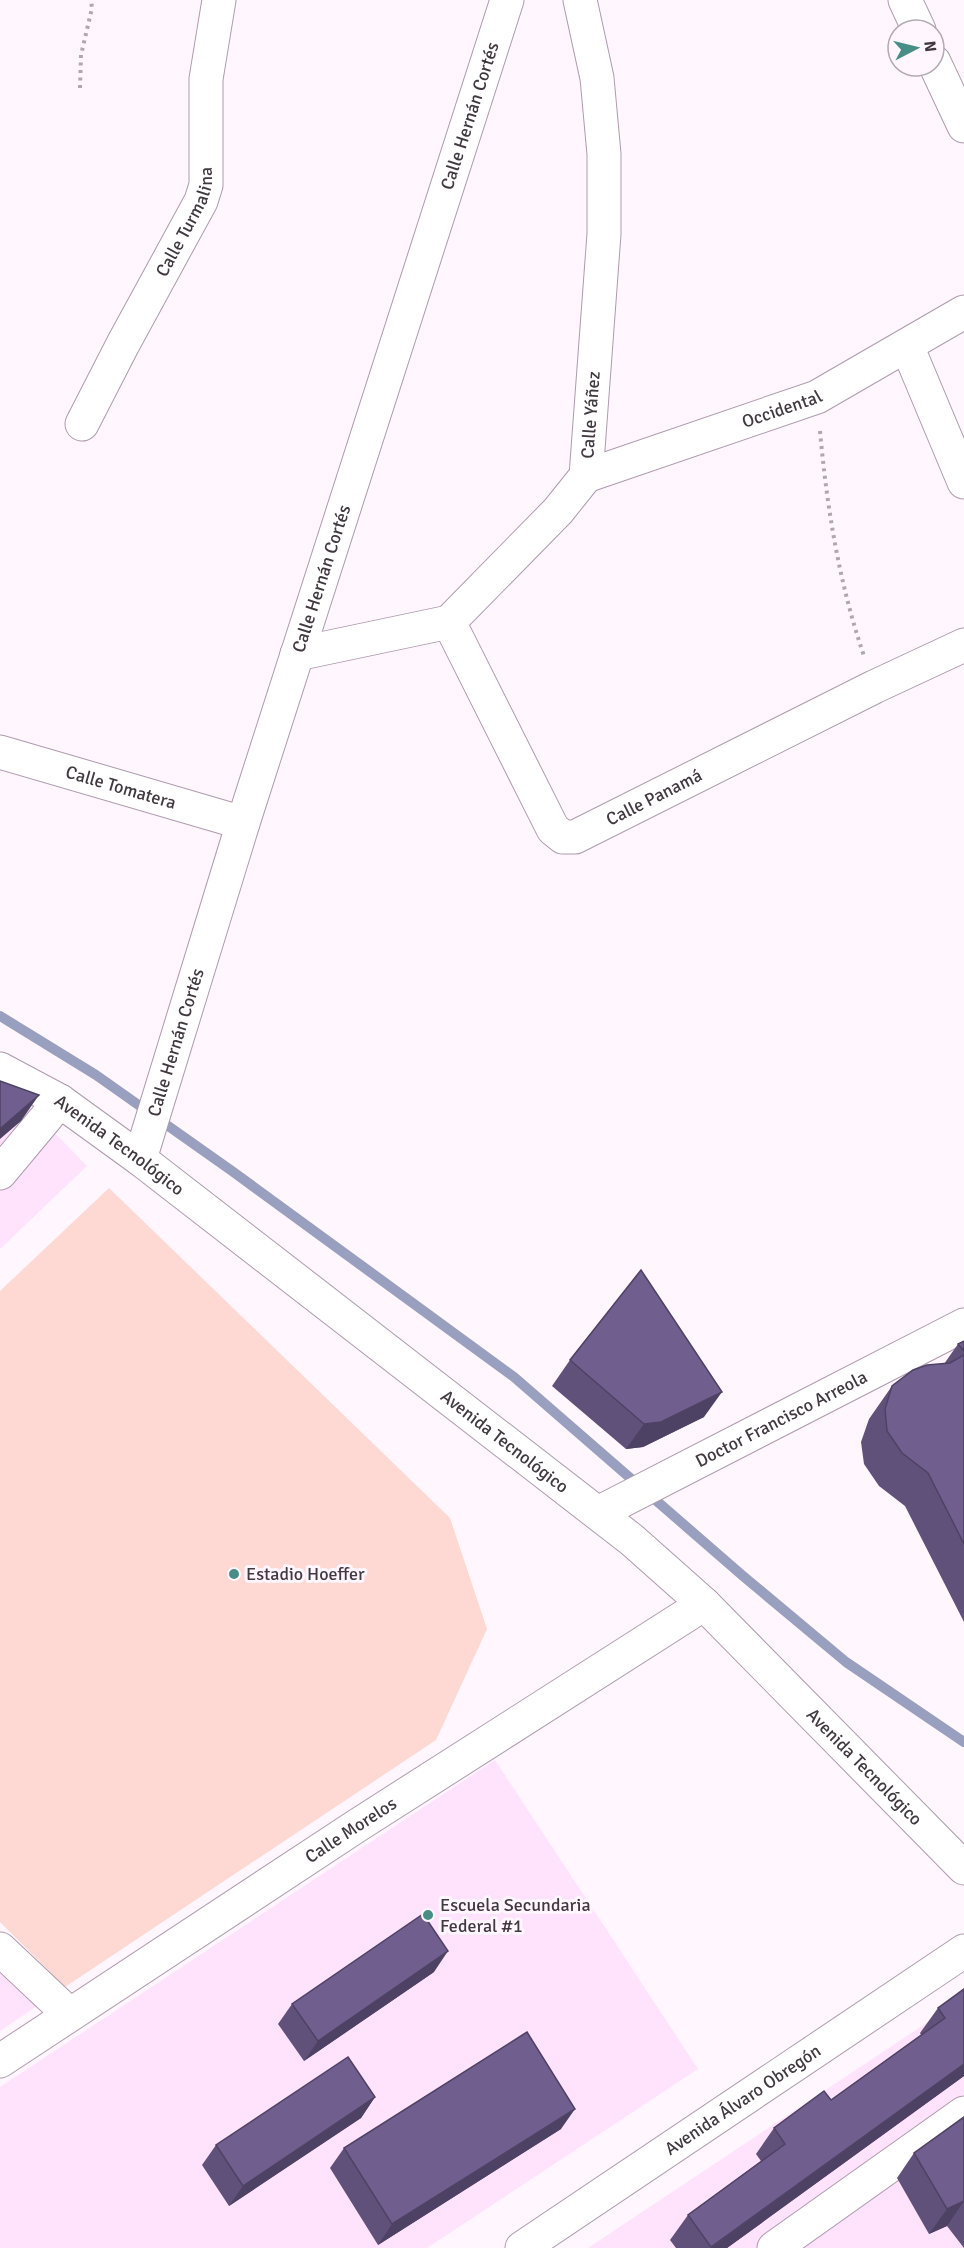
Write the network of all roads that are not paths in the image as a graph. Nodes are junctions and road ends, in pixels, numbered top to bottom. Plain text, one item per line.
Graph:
1 (219, 0) edge
2 (507, 0) edge
3 (580, 0) edge
4 (904, 0) edge
5 (913, 18) edge
6 (942, 78) edge
7 (964, 126) edge
8 (964, 312) edge
9 (907, 346) junction
10 (82, 424) dead end
11 (586, 476) junction
12 (964, 482) edge
13 (449, 622) junction
14 (964, 645) edge
15 (297, 654) junction
16 (0, 752) edge
17 (243, 823) junction
18 (0, 1069) edge
19 (60, 1101) junction
20 (140, 1159) junction
21 (0, 1173) edge
22 (964, 1325) edge
23 (598, 1512) junction
24 (704, 1604) junction
25 (964, 1868) edge
26 (0, 1949) edge
27 (964, 1951) edge
28 (69, 2014) junction
29 (0, 2061) edge
30 (964, 2113) edge
31 (522, 2248) edge
32 (774, 2248) edge

1 - 10 main road, Calle Turmalina
2 - 15 main road, Calle Hernán Cortés
3 - 11 main road, Calle Yáñez
4 - 5 main road
6 - 7 main road
8 - 9 main road, Occidental
9 - 11 main road, Occidental
9 - 12 main road
11 - 13 main road, Calle Yáñez
13 - 14 main road, Calle Panamá
13 - 15 main road
15 - 17 main road, Calle Hernán Cortés
16 - 17 main road, Calle Tomatera
17 - 20 main road, Calle Hernán Cortés
18 - 19 main road, Avenida Tecnológico
19 - 20 main road, Avenida Tecnológico
19 - 21 main road
20 - 23 main road, Avenida Tecnológico
22 - 23 main road, Doctor Francisco Arreola
23 - 24 main road, Avenida Tecnológico
24 - 25 main road, Avenida Tecnológico
24 - 28 main road, Calle Morelos
26 - 28 main road
27 - 31 main road, Avenida Álvaro Obregón
28 - 29 main road, Calle Morelos
30 - 32 main road

